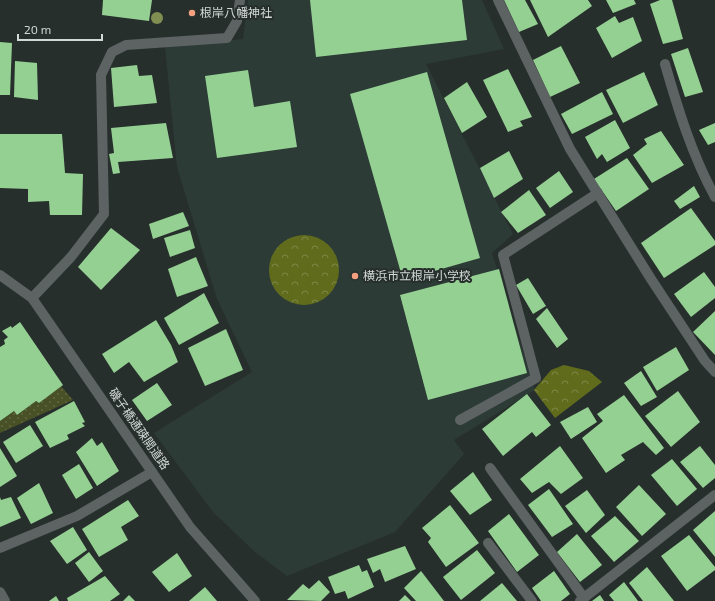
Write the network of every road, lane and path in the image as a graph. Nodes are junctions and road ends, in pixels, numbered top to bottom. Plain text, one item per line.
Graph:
1 (240, 0) edge
2 (498, 0) edge
3 (665, 64) dead end
4 (598, 193) junction
5 (715, 197) edge
6 (0, 275) edge
7 (32, 298) junction
8 (715, 372) edge
9 (460, 420) dead end
10 (490, 468) dead end
11 (152, 472) junction
12 (715, 495) edge
13 (488, 543) dead end
14 (0, 548) edge
15 (0, 592) edge
16 (582, 599) edge
17 (5, 601) edge
18 (255, 601) edge
19 (532, 601) edge

1 - 7 street
2 - 4 street
3 - 5 street
4 - 8 street
4 - 9 street
6 - 7 street, 磯子橋通疎開道路
7 - 11 street, 磯子橋通疎開道路
10 - 16 street
11 - 14 street
11 - 18 street, 磯子橋通疎開道路
12 - 16 street
13 - 19 street
15 - 17 street

